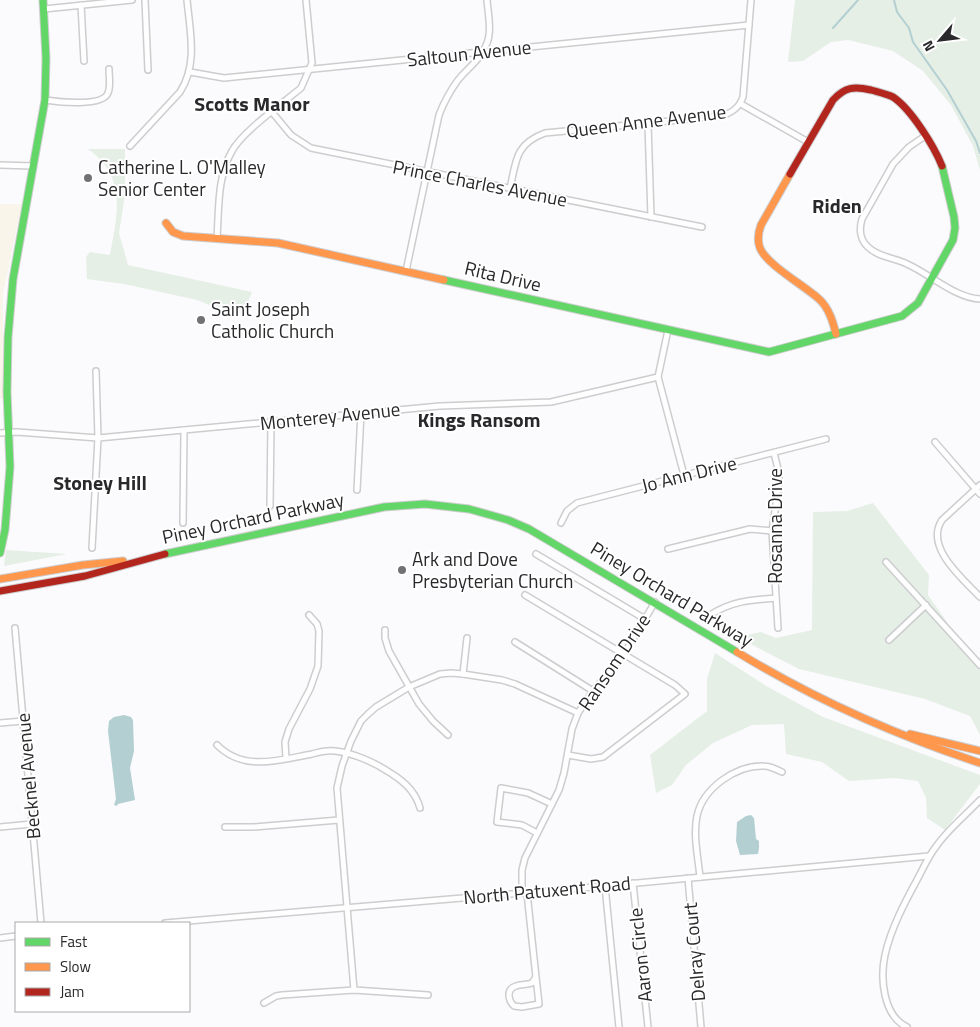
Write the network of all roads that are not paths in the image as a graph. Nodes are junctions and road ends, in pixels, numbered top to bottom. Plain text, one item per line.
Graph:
1 (43, 0) edge
2 (132, 0) edge
3 (145, 0) edge
4 (187, 0) edge
5 (306, 0) edge
6 (487, 0) edge
7 (751, 0) edge
8 (82, 5) junction
9 (44, 9) junction
10 (750, 25) junction
11 (482, 52) junction
12 (84, 60) dead end
13 (108, 70) dead end
14 (148, 70) dead end
15 (309, 70) junction
16 (190, 72) junction
17 (45, 100) junction
18 (741, 104) junction
19 (272, 112) junction
20 (648, 124) junction
21 (925, 136) junction
22 (808, 142) junction
23 (130, 146) dead end
24 (0, 165) edge
25 (33, 166) junction
26 (427, 172) junction
27 (510, 188) junction
28 (651, 217) junction
29 (166, 223) dead end
30 (702, 227) dead end
31 (217, 238) junction
32 (406, 271) junction
33 (932, 278) junction
34 (980, 298) edge
35 (668, 330) junction
36 (836, 334) junction
37 (96, 371) dead end
38 (658, 377) junction
39 (361, 413) junction
40 (271, 422) junction
41 (184, 430) junction
42 (0, 433) edge
43 (10, 433) junction
44 (98, 438) junction
45 (826, 439) dead end
46 (935, 442) dead end
47 (774, 453) junction
48 (684, 475) junction
49 (979, 489) edge
50 (357, 490) dead end
51 (0, 498) edge
52 (8, 498) junction
53 (270, 506) dead end
54 (183, 522) dead end
55 (561, 523) dead end
56 (772, 531) junction
57 (92, 548) dead end
58 (668, 549) dead end
59 (0, 553) edge
60 (536, 554) dead end
61 (139, 560) junction
62 (886, 562) dead end
63 (0, 579) edge
64 (0, 591) edge
65 (525, 595) dead end
66 (980, 597) edge
67 (776, 598) junction
68 (655, 602) junction
69 (926, 605) junction
70 (309, 615) dead end
71 (710, 615) dead end
72 (645, 619) junction
73 (15, 628) dead end
74 (778, 628) dead end
75 (385, 630) dead end
76 (467, 638) dead end
77 (889, 640) dead end
78 (514, 642) dead end
79 (624, 654) junction
80 (980, 665) edge
81 (463, 674) junction
82 (409, 687) junction
83 (593, 691) junction
84 (578, 713) junction
85 (23, 721) junction
86 (0, 723) edge
87 (888, 729) junction
88 (448, 735) dead end
89 (217, 745) dead end
90 (980, 751) edge
91 (347, 753) junction
92 (568, 755) junction
93 (286, 758) junction
94 (980, 764) edge
95 (782, 772) dead end
96 (980, 800) edge
97 (552, 804) junction
98 (420, 808) dead end
99 (339, 820) junction
100 (32, 824) junction
101 (0, 827) edge
102 (225, 827) dead end
103 (537, 833) junction
104 (929, 856) junction
105 (700, 877) junction
106 (688, 878) junction
107 (633, 883) junction
108 (605, 886) junction
109 (525, 893) junction
110 (347, 907) junction
111 (42, 922) edge
112 (176, 922) edge
113 (15, 936) edge
114 (0, 938) edge
115 (536, 976) junction
116 (354, 990) junction
117 (428, 995) dead end
118 (264, 1004) dead end
119 (619, 1027) edge
120 (648, 1027) edge
121 (701, 1027) edge
122 (907, 1027) edge

1 - 9 street
2 - 8 street
3 - 14 street
4 - 16 street
5 - 15 street
6 - 11 street
7 - 10 street, Queen Anne Avenue
8 - 9 street
8 - 12 street
9 - 17 street
10 - 11 street, Saltoun Avenue
10 - 18 street, Queen Anne Avenue
11 - 15 street, Saltoun Avenue
11 - 26 street
13 - 17 street
15 - 16 street, Saltoun Avenue
15 - 19 street
16 - 23 street
17 - 25 street
18 - 20 street, Queen Anne Avenue
18 - 22 street
19 - 26 street, Prince Charles Avenue
19 - 31 street
20 - 27 street, Queen Anne Avenue
20 - 28 street
21 - 22 street, Rita Drive
21 - 33 street, Rita Drive
21 - 33 street
22 - 36 street, Rita Drive
24 - 25 street
25 - 43 street
26 - 27 street, Prince Charles Avenue
26 - 32 street
27 - 28 street, Prince Charles Avenue
28 - 30 street, Prince Charles Avenue
29 - 31 street, Rita Drive
31 - 32 street, Rita Drive
32 - 35 street, Rita Drive
33 - 34 street
33 - 36 street, Rita Drive
35 - 36 street, Rita Drive
35 - 38 street
37 - 44 street
38 - 39 street, Monterey Avenue
38 - 48 street
39 - 40 street, Monterey Avenue
39 - 50 street
40 - 41 street, Monterey Avenue
40 - 53 street
41 - 44 street, Monterey Avenue
41 - 54 street
42 - 43 street, Monterey Avenue
43 - 44 street, Monterey Avenue
43 - 52 street
44 - 57 street
45 - 47 street, Jo Ann Drive
46 - 49 street
47 - 48 street, Jo Ann Drive
47 - 56 street, Rosanna Drive
48 - 55 street, Jo Ann Drive
49 - 66 street
51 - 52 street
52 - 59 street
56 - 58 street
56 - 67 street, Rosanna Drive
60 - 72 street
61 - 63 street, Piney Orchard Parkway
61 - 64 street, Piney Orchard Parkway
61 - 68 street, Piney Orchard Parkway
62 - 69 street
65 - 79 street
67 - 71 street
67 - 74 street, Rosanna Drive
68 - 72 street, Ransom Drive
68 - 87 street, Piney Orchard Parkway
69 - 77 street
69 - 80 street
70 - 93 street
72 - 79 street, Ransom Drive
73 - 85 street, Becknel Avenue
75 - 82 street
76 - 81 street
78 - 83 street
79 - 83 street, Ransom Drive
79 - 92 street
81 - 82 street
81 - 84 street
82 - 88 street
82 - 91 street
83 - 84 street, Ransom Drive
84 - 92 street, Ransom Drive
85 - 86 street
85 - 100 street, Becknel Avenue
87 - 90 street, Piney Orchard Parkway
87 - 94 street, Piney Orchard Parkway
89 - 93 street
91 - 93 street
91 - 98 street
91 - 99 street
92 - 97 street, Ransom Drive
95 - 105 street
96 - 104 street
97 - 103 street, Ransom Drive
97 - 103 street
99 - 102 street
99 - 110 street
100 - 101 street
100 - 111 street, Becknel Avenue
103 - 109 street, Ransom Drive
104 - 105 street, North Patuxent Road
104 - 122 street
105 - 106 street, North Patuxent Road
106 - 107 street, North Patuxent Road
106 - 121 street, Delray Court
107 - 108 street, North Patuxent Road
107 - 120 street, Aaron Circle
108 - 109 street, North Patuxent Road
108 - 119 street, Aaron Circle
109 - 110 street, North Patuxent Road
109 - 115 street, Ransom Drive
110 - 112 street, North Patuxent Road
110 - 116 street
113 - 114 street
115 - 115 street, Ransom Drive
116 - 117 street
116 - 118 street

